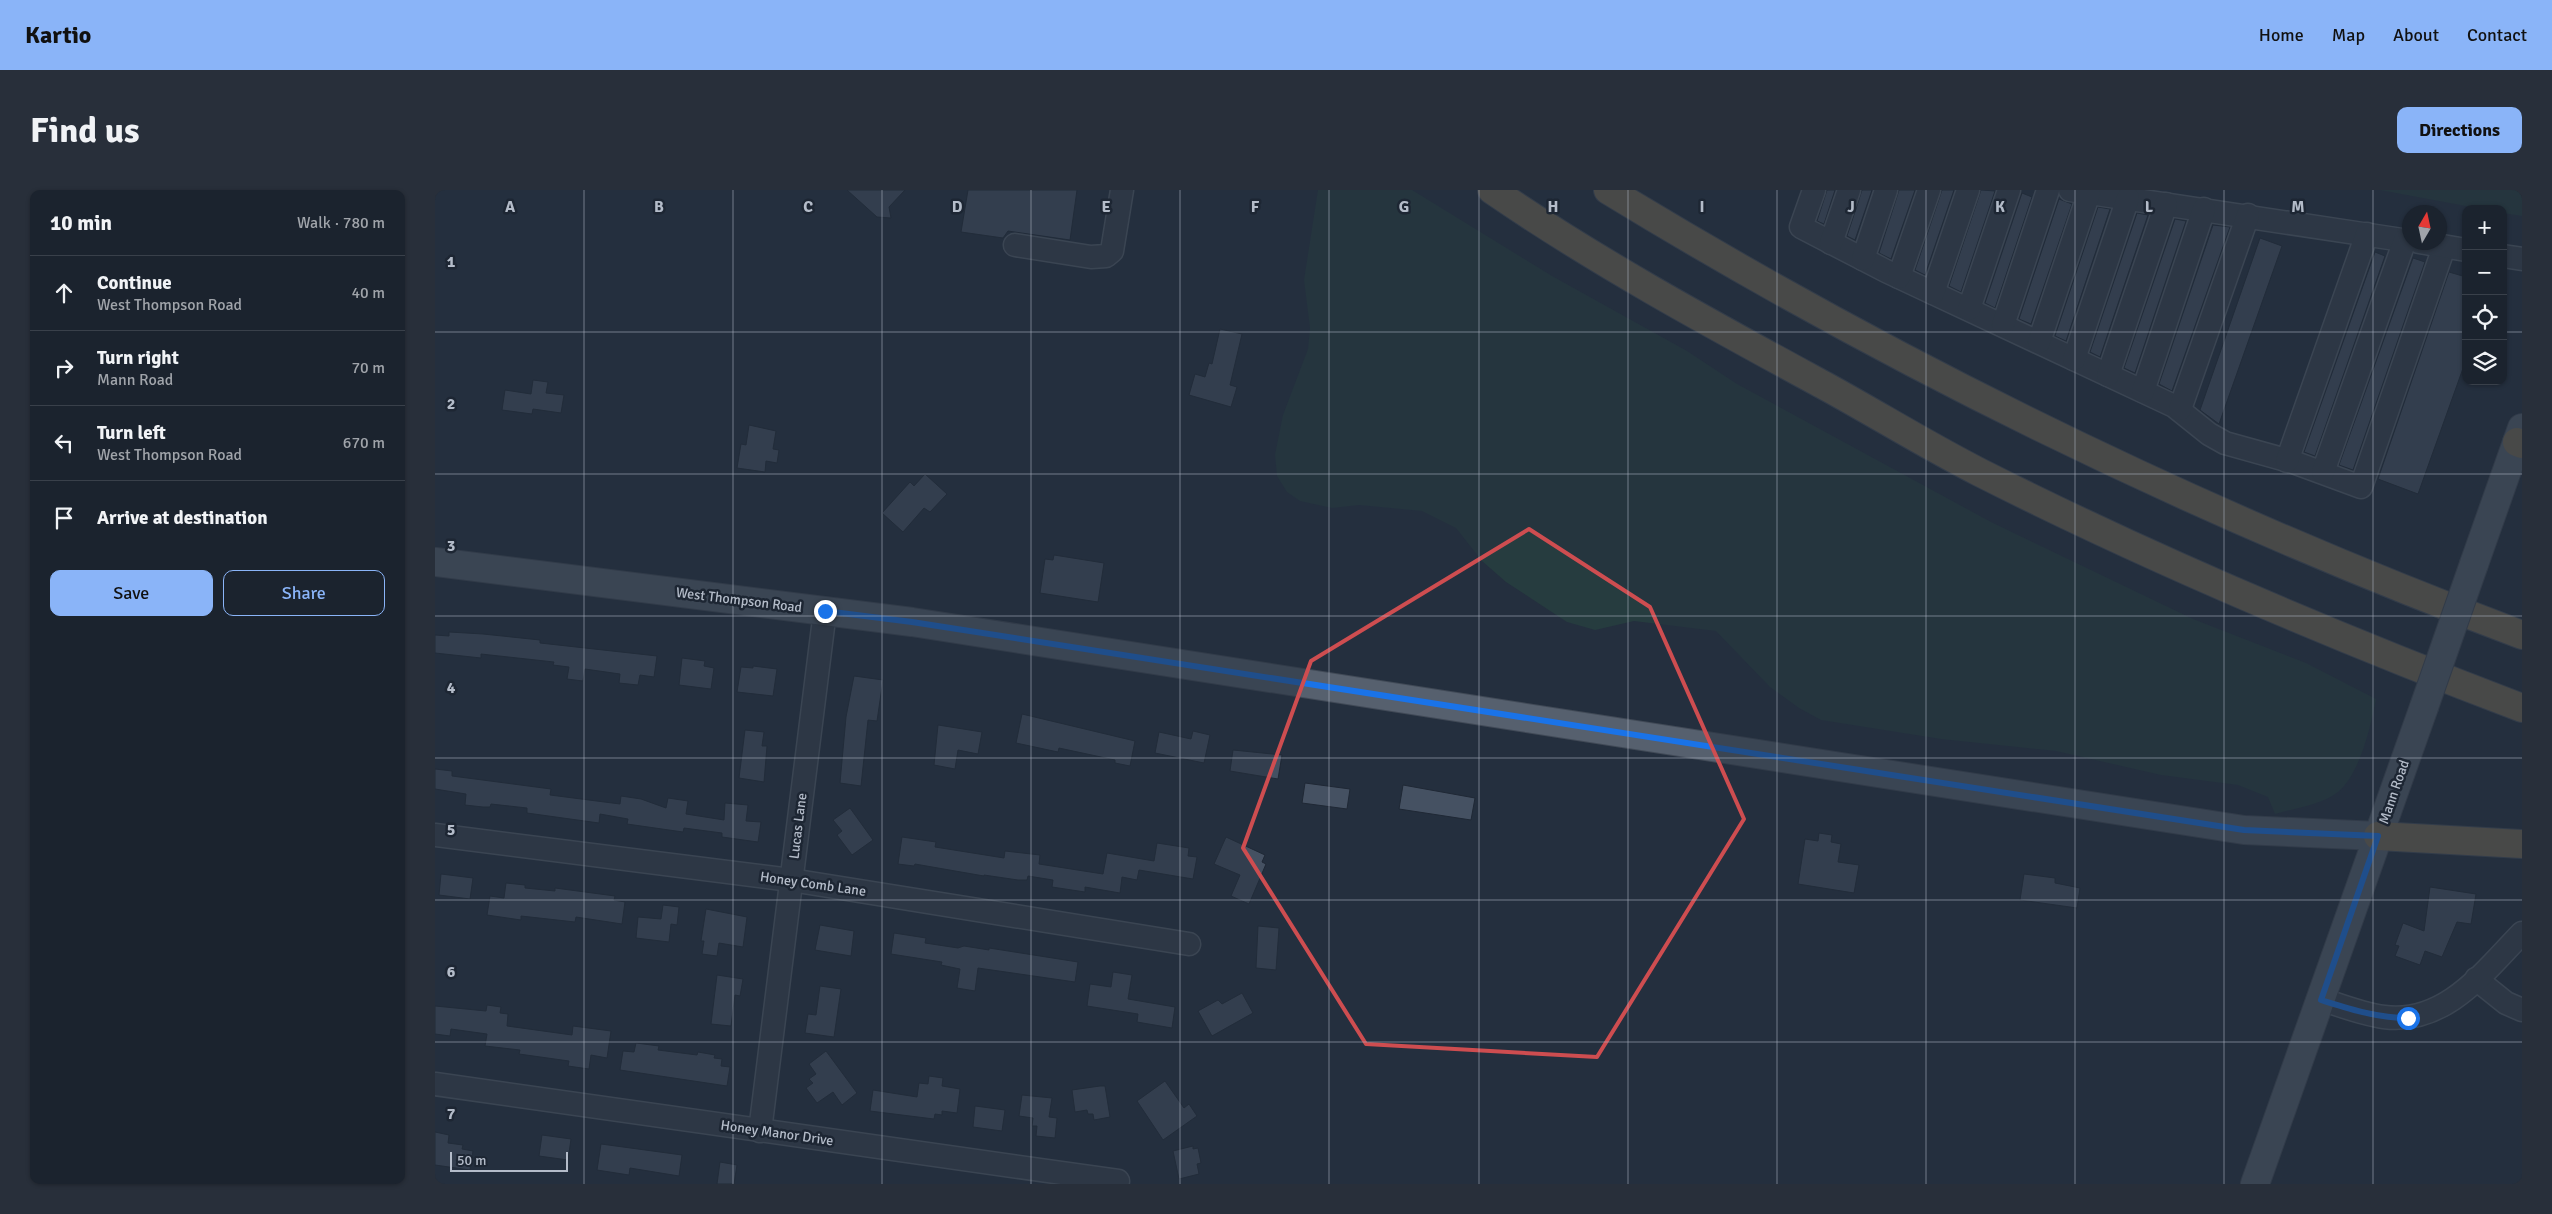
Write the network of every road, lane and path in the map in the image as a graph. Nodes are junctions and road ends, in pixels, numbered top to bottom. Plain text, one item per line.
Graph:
1 (1122, 190) edge
2 (1493, 190) edge
3 (1608, 190) edge
4 (1814, 190) edge
5 (1849, 190) edge
6 (1887, 190) edge
7 (1929, 190) edge
8 (1968, 190) edge
9 (2009, 190) edge
10 (2049, 190) edge
11 (2080, 191) edge
12 (2128, 198) junction
13 (2166, 204) junction
14 (2205, 209) junction
15 (2248, 216) junction
16 (2367, 234) junction
17 (2402, 240) edge
18 (1831, 243) junction
19 (1015, 245) dead end
20 (2455, 248) edge
21 (2408, 250) edge
22 (2507, 257) edge
23 (1863, 259) junction
24 (2522, 259) edge
25 (1899, 277) junction
26 (1933, 293) junction
27 (1969, 309) junction
28 (2003, 325) junction
29 (2039, 342) junction
30 (2074, 359) junction
31 (2108, 375) junction
32 (2143, 391) junction
33 (2180, 410) junction
34 (2520, 438) edge
35 (2287, 461) junction
36 (2323, 472) junction
37 (435, 562) edge
38 (825, 611) junction
39 (2522, 636) edge
40 (2522, 708) edge
41 (435, 835) edge
42 (2378, 836) junction
43 (2522, 844) edge
44 (791, 880) junction
45 (2522, 933) edge
46 (1189, 944) dead end
47 (2476, 980) junction
48 (2321, 1000) junction
49 (2522, 1010) edge
50 (435, 1084) edge
51 (760, 1131) junction
52 (1119, 1181) dead end
53 (2255, 1184) edge

1 - 19 street
2 - 40 highway
3 - 39 highway
4 - 18 street
5 - 18 street
6 - 23 street
7 - 25 street
8 - 26 street
9 - 27 street
10 - 28 street
11 - 12 street
11 - 29 street
12 - 13 street
12 - 30 street
13 - 14 street
13 - 31 street
14 - 15 street
14 - 32 street
15 - 16 street
15 - 33 street
16 - 17 street
16 - 35 street
18 - 23 street
20 - 36 street
21 - 36 street
22 - 24 street
23 - 25 street
25 - 26 street
26 - 27 street
27 - 28 street
28 - 29 street
29 - 30 street
30 - 31 street
31 - 32 street
32 - 33 street
33 - 35 street
34 - 42 main road, Mann Road, bridge
35 - 36 street
37 - 38 main road, West Thompson Road
38 - 42 main road, West Thompson Road
38 - 44 street, Lucas Lane
41 - 44 street, Honey Comb Lane
42 - 43 highway
42 - 48 main road, Mann Road
44 - 46 street, Honey Comb Lane
44 - 51 street, Lucas Lane
45 - 47 street
47 - 48 street
47 - 49 street
48 - 53 main road, Mann Road
50 - 51 street, Honey Manor Drive
51 - 52 street, Honey Manor Drive

